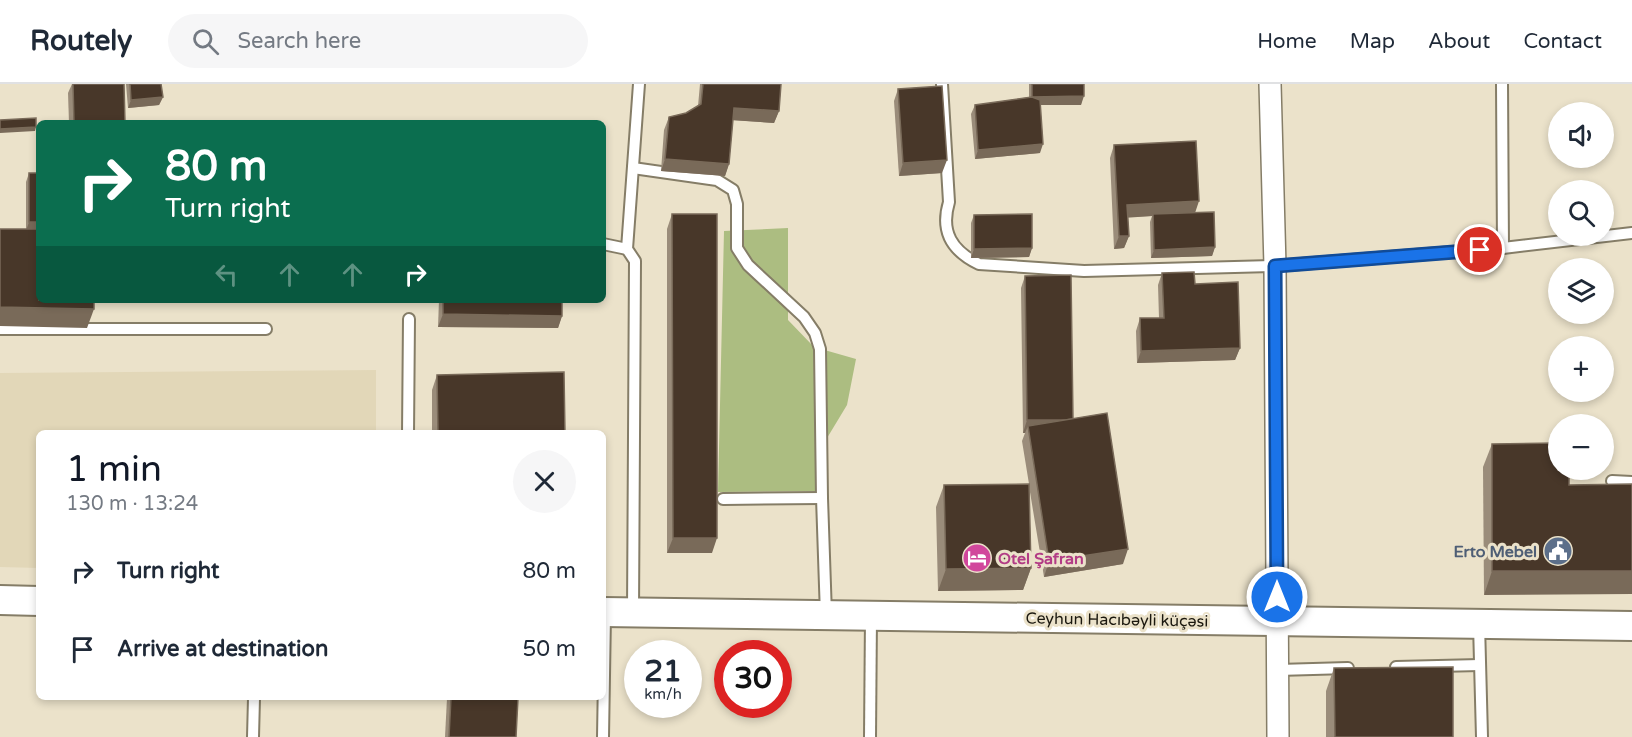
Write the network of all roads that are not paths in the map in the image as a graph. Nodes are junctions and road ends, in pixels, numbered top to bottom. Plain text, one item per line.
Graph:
1 (639, 84) edge
2 (942, 84) edge
3 (1270, 84) edge
4 (1502, 84) edge
5 (633, 168) junction
6 (1632, 233) edge
7 (606, 245) edge
8 (1503, 248) junction
9 (627, 249) junction
10 (1275, 266) junction
11 (409, 319) dead end
12 (266, 329) dead end
13 (0, 330) edge
14 (408, 430) edge
15 (1612, 481) dead end
16 (1632, 482) edge
17 (822, 498) junction
18 (723, 499) dead end
19 (0, 600) edge
20 (36, 601) edge
21 (606, 612) edge
22 (633, 613) junction
23 (826, 615) junction
24 (871, 616) junction
25 (1278, 621) junction
26 (1479, 624) junction
27 (1632, 626) edge
28 (1480, 665) junction
29 (1361, 668) edge
30 (1385, 668) edge
31 (1278, 670) junction
32 (254, 700) edge
33 (603, 700) edge
34 (253, 737) edge
35 (603, 737) edge
36 (870, 737) edge
37 (1278, 737) edge
38 (1482, 737) edge

1 - 5 lane
2 - 10 lane
3 - 10 street
4 - 8 lane
5 - 9 lane
5 - 17 lane
6 - 8 lane
7 - 9 lane
8 - 10 lane
9 - 22 lane
10 - 25 street
11 - 14 lane
12 - 13 lane
15 - 16 lane
17 - 18 lane
17 - 23 lane
19 - 20 street
21 - 22 street, Ceyhun Hacıbəyli küçəsi
22 - 23 street, Ceyhun Hacıbəyli küçəsi
23 - 24 street, Ceyhun Hacıbəyli küçəsi
24 - 25 street, Ceyhun Hacıbəyli küçəsi
24 - 36 lane
25 - 26 street, Ceyhun Hacıbəyli küçəsi
25 - 31 street
26 - 27 street, Ceyhun Hacıbəyli küçəsi
26 - 28 lane
28 - 30 lane
28 - 38 lane
29 - 31 lane
31 - 37 street
32 - 34 lane
33 - 35 lane

